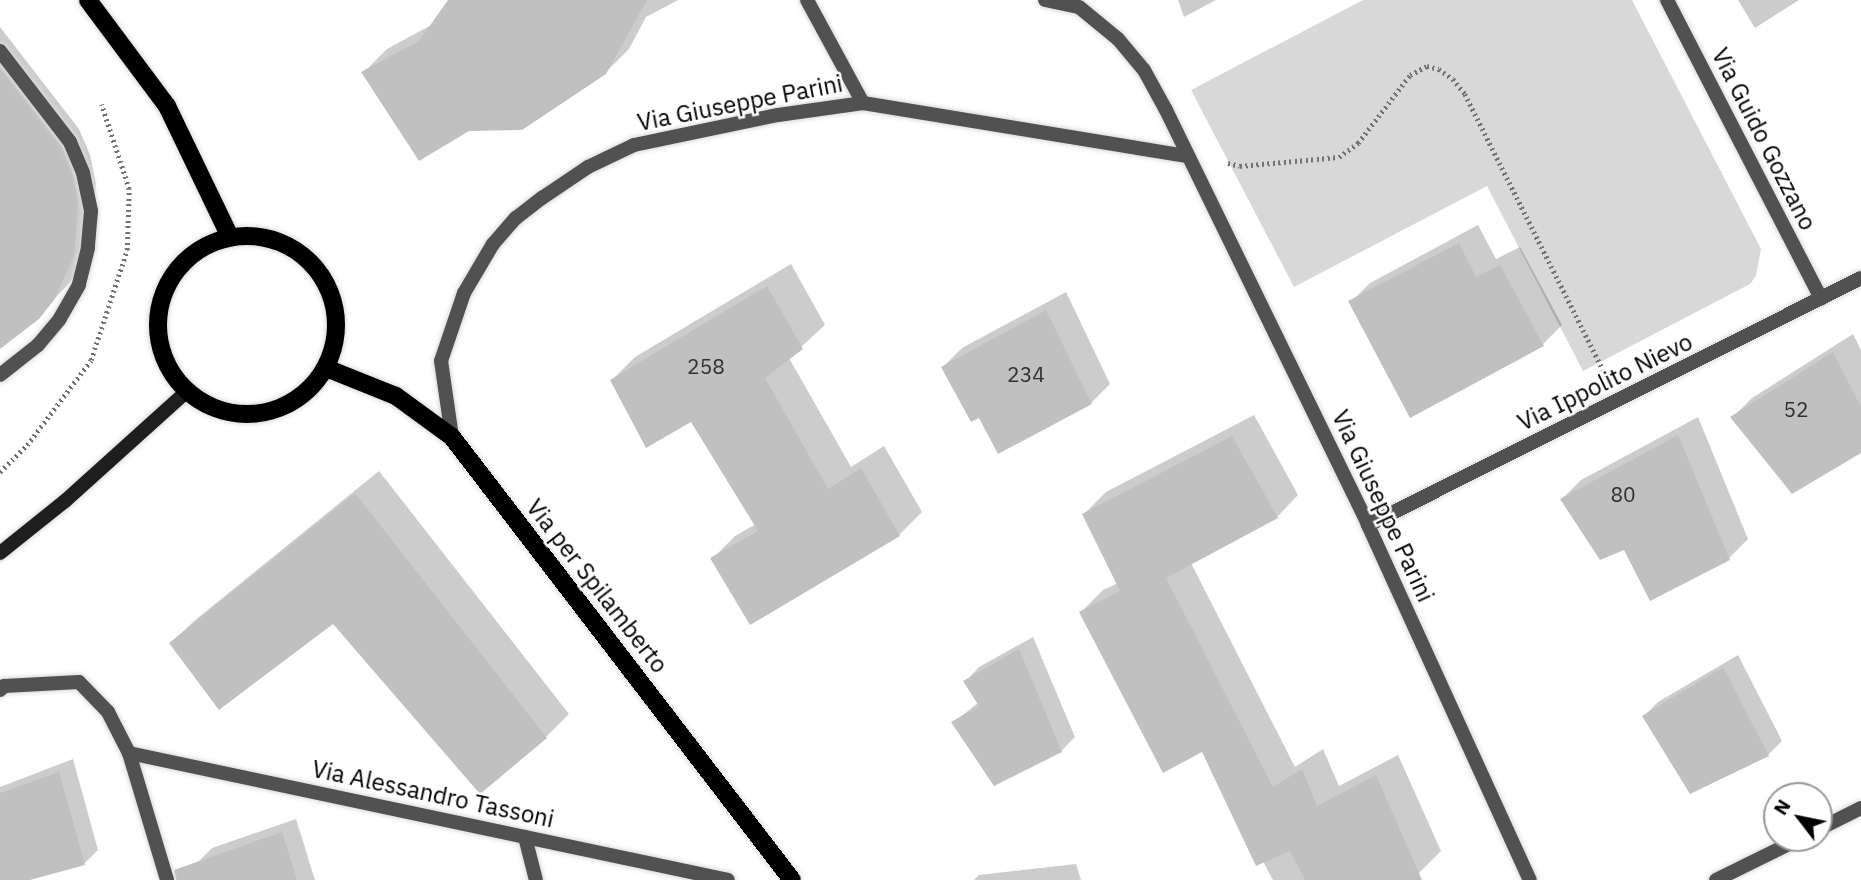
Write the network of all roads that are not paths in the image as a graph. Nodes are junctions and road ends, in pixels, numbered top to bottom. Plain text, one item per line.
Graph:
1 (88, 0) edge
2 (807, 0) edge
3 (1045, 0) edge
4 (1667, 0) edge
5 (1080, 4) edge
6 (0, 51) edge
7 (863, 103) junction
8 (1186, 156) junction
9 (230, 237) junction
10 (1861, 278) edge
11 (1821, 299) junction
12 (326, 368) junction
13 (0, 375) edge
14 (186, 392) junction
15 (452, 437) junction
16 (1368, 524) junction
17 (0, 553) edge
18 (2, 688) edge
19 (129, 753) junction
20 (1861, 808) edge
21 (1833, 822) edge
22 (525, 837) junction
23 (1773, 852) edge
24 (167, 880) edge
25 (536, 880) edge
26 (728, 880) edge
27 (792, 880) edge
28 (1530, 880) edge
29 (1716, 880) edge

1 - 9 main road
2 - 7 street
3 - 5 street, Via Giuseppe Parini
4 - 11 street, Via Guido Gozzano
5 - 8 street, Via Giuseppe Parini
6 - 13 street
7 - 8 street, Via Giuseppe Parini
7 - 15 street, Via Giuseppe Parini
8 - 16 street, Via Giuseppe Parini
9 - 12 main road
9 - 14 main road
10 - 11 street, Via Ippolito Nievo
11 - 16 street, Via Ippolito Nievo
12 - 14 main road
12 - 15 main road, Via per Spilamberto
14 - 17 main road
15 - 27 main road, Via per Spilamberto
16 - 28 street, Via Giuseppe Parini
18 - 19 street
19 - 22 street, Via Alessandro Tassoni
19 - 24 street
20 - 21 street
22 - 25 street
22 - 26 street, Via Alessandro Tassoni
23 - 29 street

